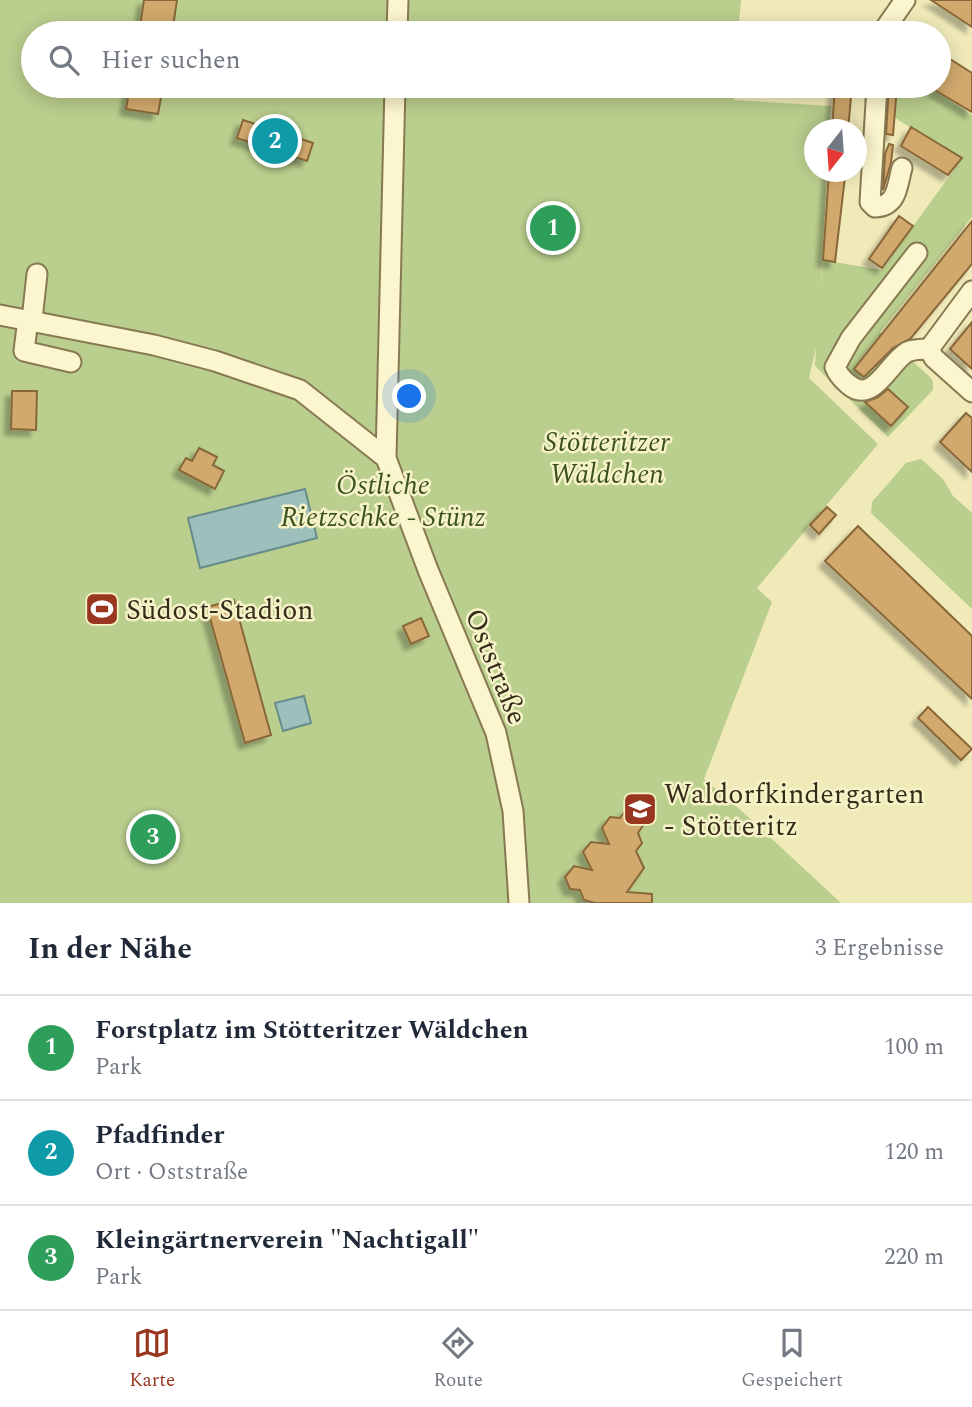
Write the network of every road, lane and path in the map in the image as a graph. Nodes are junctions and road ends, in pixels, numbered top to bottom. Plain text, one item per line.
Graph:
1 (398, 0) edge
2 (905, 0) edge
3 (397, 21) edge
4 (890, 21) edge
5 (394, 98) edge
6 (876, 98) edge
7 (902, 168) dead end
8 (917, 253) dead end
9 (37, 274) dead end
10 (972, 291) edge
11 (0, 315) edge
12 (30, 320) junction
13 (929, 349) junction
14 (71, 362) dead end
15 (972, 392) edge
16 (386, 458) junction
17 (519, 903) edge

1 - 3 street
2 - 4 street
5 - 16 street, Oststraße
6 - 7 street
8 - 13 street
9 - 12 street
10 - 13 street
11 - 12 street
12 - 14 street
12 - 16 street
13 - 15 street
16 - 17 street, Oststraße

